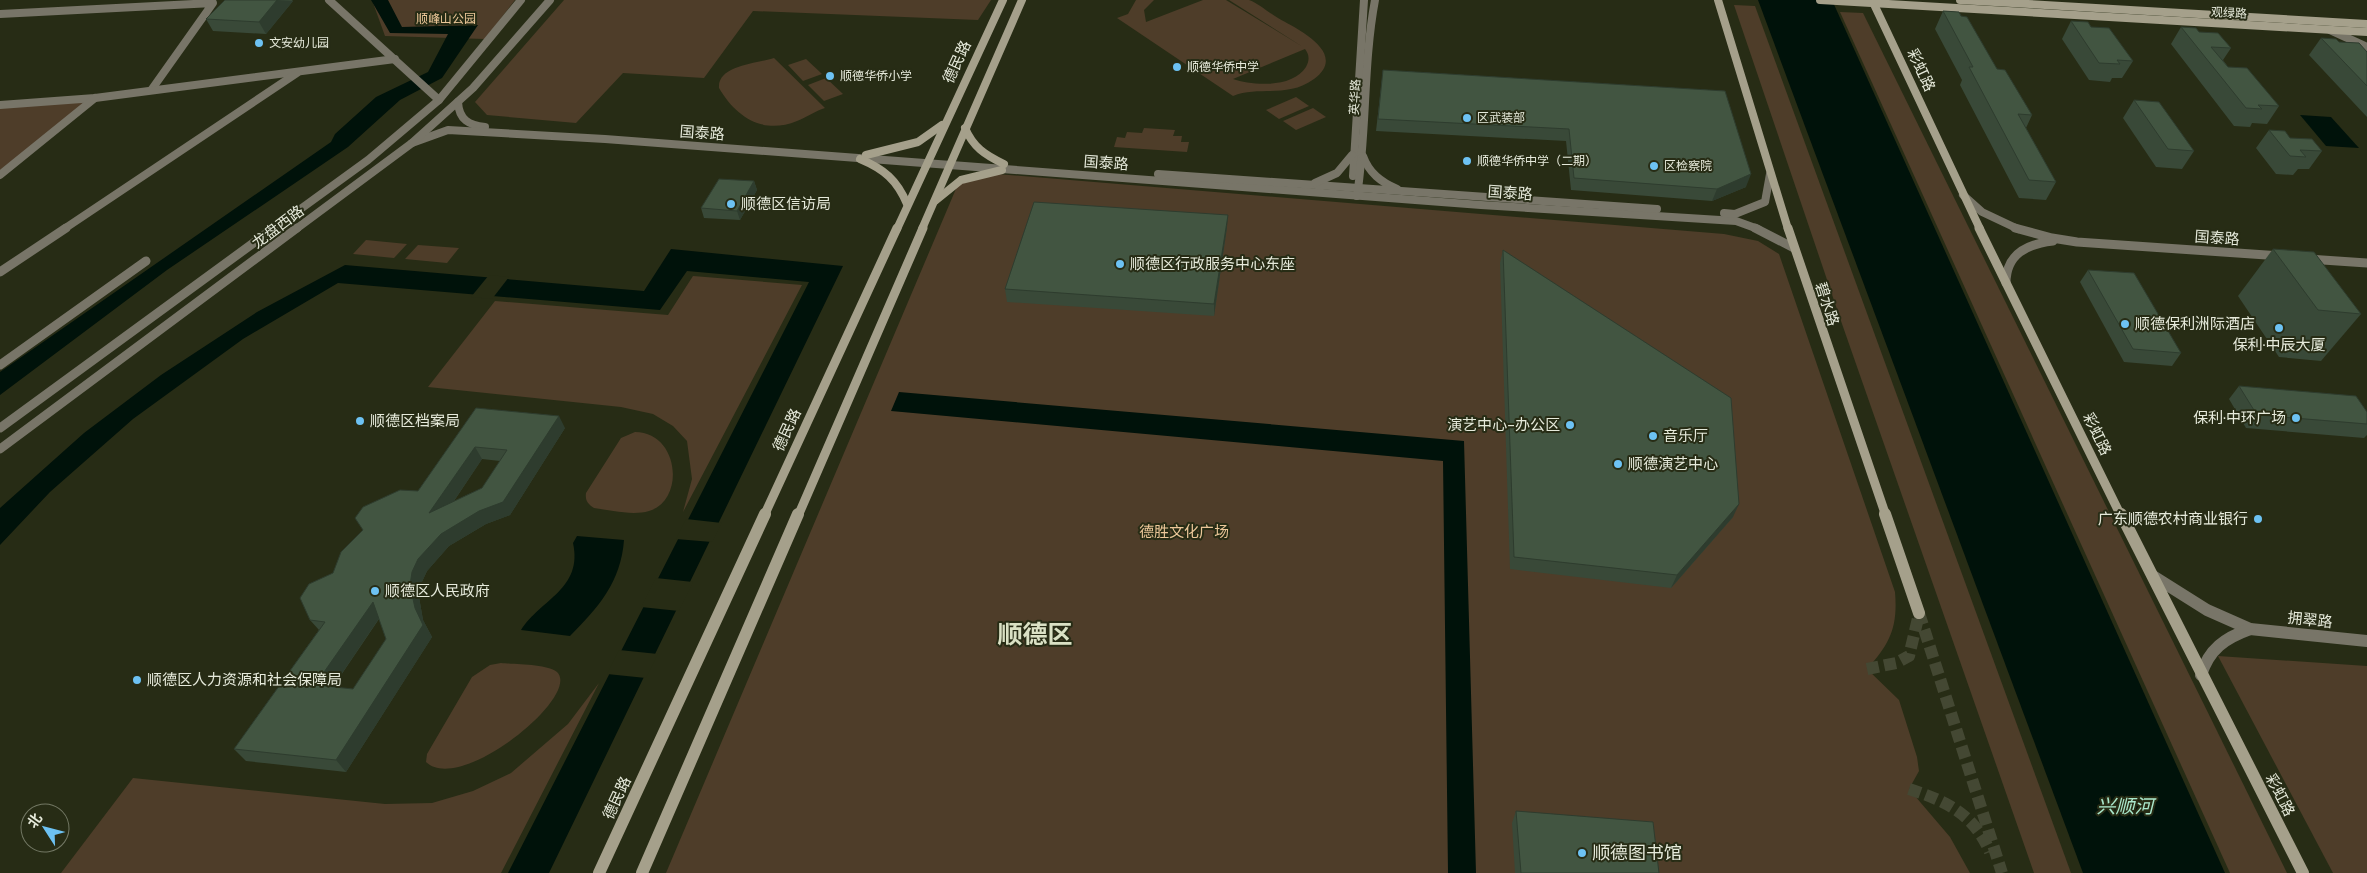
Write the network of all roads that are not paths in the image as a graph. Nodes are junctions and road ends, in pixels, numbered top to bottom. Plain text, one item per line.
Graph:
1 (329, 0) edge
2 (521, 0) edge
3 (550, 0) edge
4 (1003, 0) edge
5 (1022, 0) edge
6 (1364, 0) edge
7 (1375, 0) edge
8 (1718, 0) edge
9 (1820, 0) edge
10 (1960, 0) edge
11 (1873, 2) edge
12 (0, 14) edge
13 (2367, 24) edge
14 (2330, 30) junction
15 (2367, 32) edge
16 (2367, 47) edge
17 (395, 59) junction
18 (300, 71) junction
19 (152, 88) junction
20 (95, 98) junction
21 (439, 100) junction
22 (458, 102) junction
23 (0, 105) edge
24 (944, 123) junction
25 (965, 128) junction
26 (412, 143) junction
27 (1352, 155) junction
28 (1363, 156) junction
29 (863, 157) junction
30 (927, 162) junction
31 (950, 164) junction
32 (1003, 167) junction
33 (2, 172) edge
34 (1770, 174) junction
35 (1308, 184) junction
36 (1354, 192) junction
37 (1405, 192) junction
38 (1962, 193) junction
39 (932, 203) junction
40 (907, 204) junction
41 (2064, 240) junction
42 (1794, 248) junction
43 (2288, 257) edge
44 (2298, 258) edge
45 (146, 260) dead end
46 (2367, 263) edge
47 (1, 271) edge
48 (2006, 285) junction
49 (0, 365) edge
50 (0, 428) edge
51 (0, 450) edge
52 (2150, 574) junction
53 (1919, 613) tunnel mouth
54 (2250, 629) junction
55 (2367, 641) edge
56 (2201, 675) junction
57 (2304, 872) edge
58 (599, 873) edge
59 (642, 873) edge

1 - 17 street
2 - 21 street, 龙盘西路
3 - 22 street, 龙盘西路
4 - 24 main road, 德民路
5 - 25 main road
6 - 27 street, 英华路
7 - 28 street, 英华路
8 - 34 main road, 碧水路
9 - 11 main road, 观绿路
10 - 13 main road, 观绿路
11 - 14 main road, 观绿路
11 - 38 main road, 彩虹路
12 - 19 street
14 - 15 main road, 观绿路
14 - 16 street
17 - 18 street
17 - 21 street
18 - 19 street
18 - 47 street
19 - 20 street
20 - 23 street
20 - 33 street
21 - 50 street, 龙盘西路
22 - 26 street, 龙盘西路
22 - 29 street, 国泰路
24 - 29 main road
24 - 30 main road, 德民路
25 - 31 main road
25 - 32 main road
26 - 29 street, 国泰路
26 - 51 street, 龙盘西路
27 - 35 street
27 - 36 street, 英华路
28 - 36 street, 英华路
28 - 37 street
29 - 30 street, 国泰路
29 - 40 main road
30 - 31 street, 国泰路
30 - 40 main road, 德民路
31 - 32 street, 国泰路
31 - 39 main road
32 - 35 street, 国泰路
32 - 36 street, 国泰路
32 - 39 main road
34 - 37 street, 国泰路
34 - 42 main road, 碧水路
35 - 36 street, 国泰路
36 - 37 street, 国泰路
36 - 42 street, 国泰路
38 - 41 street, 国泰路
38 - 48 main road, 彩虹路
39 - 59 main road
40 - 58 main road, 德民路
41 - 43 street, 国泰路
41 - 48 street, 国泰路
42 - 53 main road, 碧水路
44 - 46 street
45 - 49 street
48 - 52 main road, 彩虹路
52 - 54 street, 拥翠路
52 - 56 main road, 彩虹路
54 - 55 street, 拥翠路
54 - 56 street, 拥翠路
56 - 57 main road, 彩虹路

